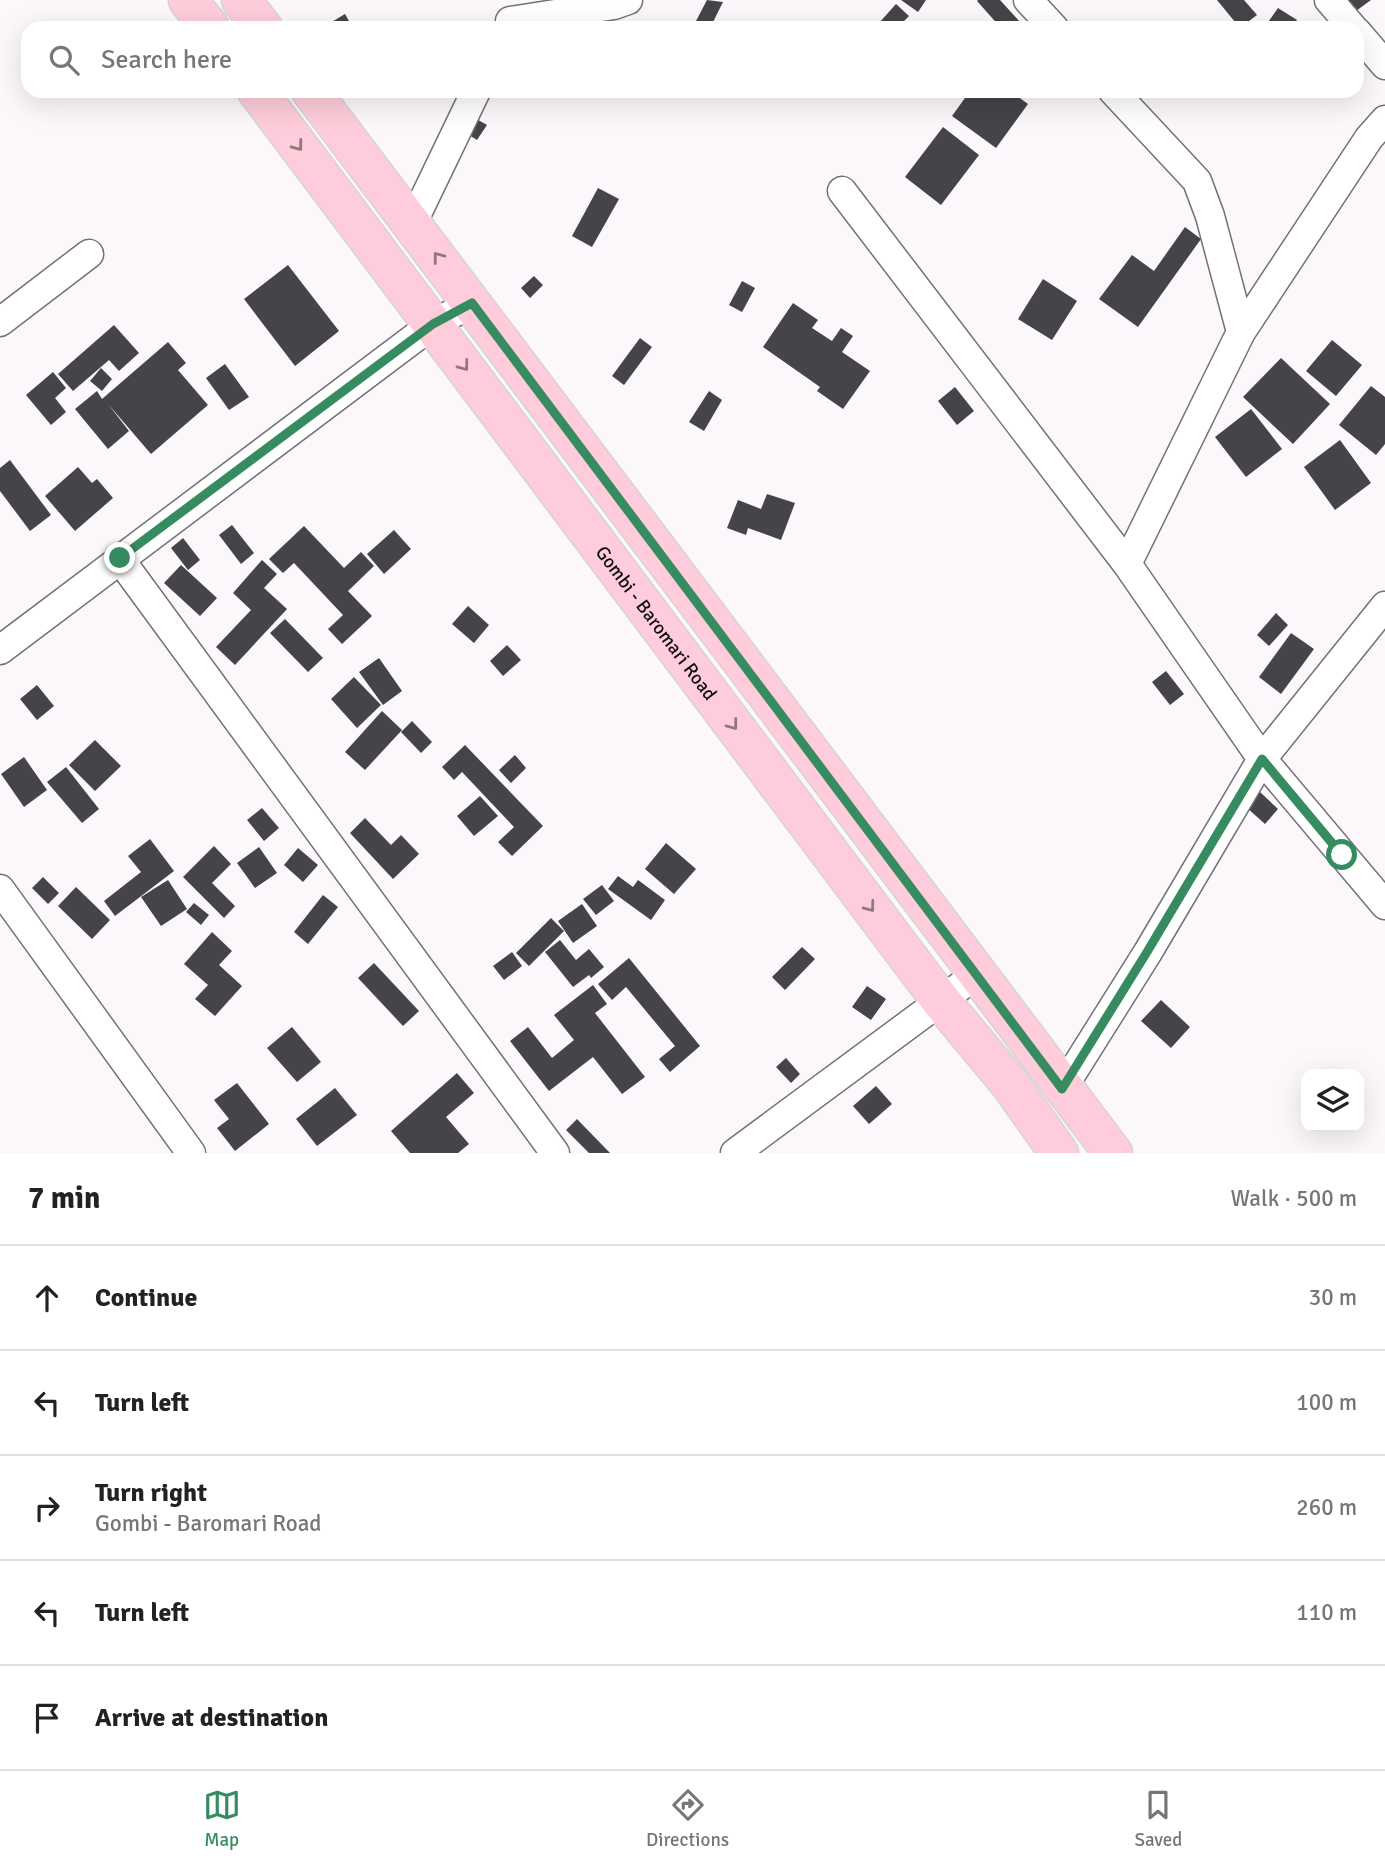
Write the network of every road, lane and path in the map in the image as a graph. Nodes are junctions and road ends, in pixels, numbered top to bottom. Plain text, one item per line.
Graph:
1 (188, 0) edge
2 (241, 0) edge
3 (628, 0) edge
4 (1028, 0) edge
5 (1329, 0) edge
6 (512, 16) edge
7 (204, 21) edge
8 (258, 21) edge
9 (1048, 21) edge
10 (1347, 21) edge
11 (1364, 40) edge
12 (1385, 65) edge
13 (262, 98) edge
14 (316, 98) edge
15 (473, 98) edge
16 (1120, 98) edge
17 (1385, 120) edge
18 (842, 191) dead end
19 (412, 224) junction
20 (89, 254) dead end
21 (472, 303) junction
22 (0, 322) edge
23 (433, 324) junction
24 (1241, 332) junction
25 (120, 558) junction
26 (1127, 564) junction
27 (1385, 606) edge
28 (0, 650) edge
29 (1262, 759) junction
30 (0, 889) edge
31 (1385, 905) edge
32 (976, 974) junction
33 (941, 1001) junction
34 (1062, 1089) junction
35 (191, 1153) edge
36 (555, 1153) edge
37 (735, 1153) edge
38 (1059, 1153) edge
39 (1113, 1153) edge

1 - 7 main road
2 - 8 main road
3 - 6 street
4 - 9 street
5 - 10 street
11 - 12 street
13 -> 23 main road, Gombi - Baromari Road
14 - 19 main road
15 - 19 street
16 - 24 street
17 - 24 street
18 - 26 street
21 -> 19 main road
20 - 22 street
21 - 23 street
21 - 32 main road
23 - 25 street
23 -> 33 main road, Gombi - Baromari Road
24 - 26 street
25 - 28 street
25 - 36 street
26 - 29 street
27 - 29 street
29 - 31 street
29 - 34 street
30 - 35 street
32 - 33 street
32 - 34 main road
33 - 37 street
33 - 38 main road, Gombi - Baromari Road
34 - 39 main road

